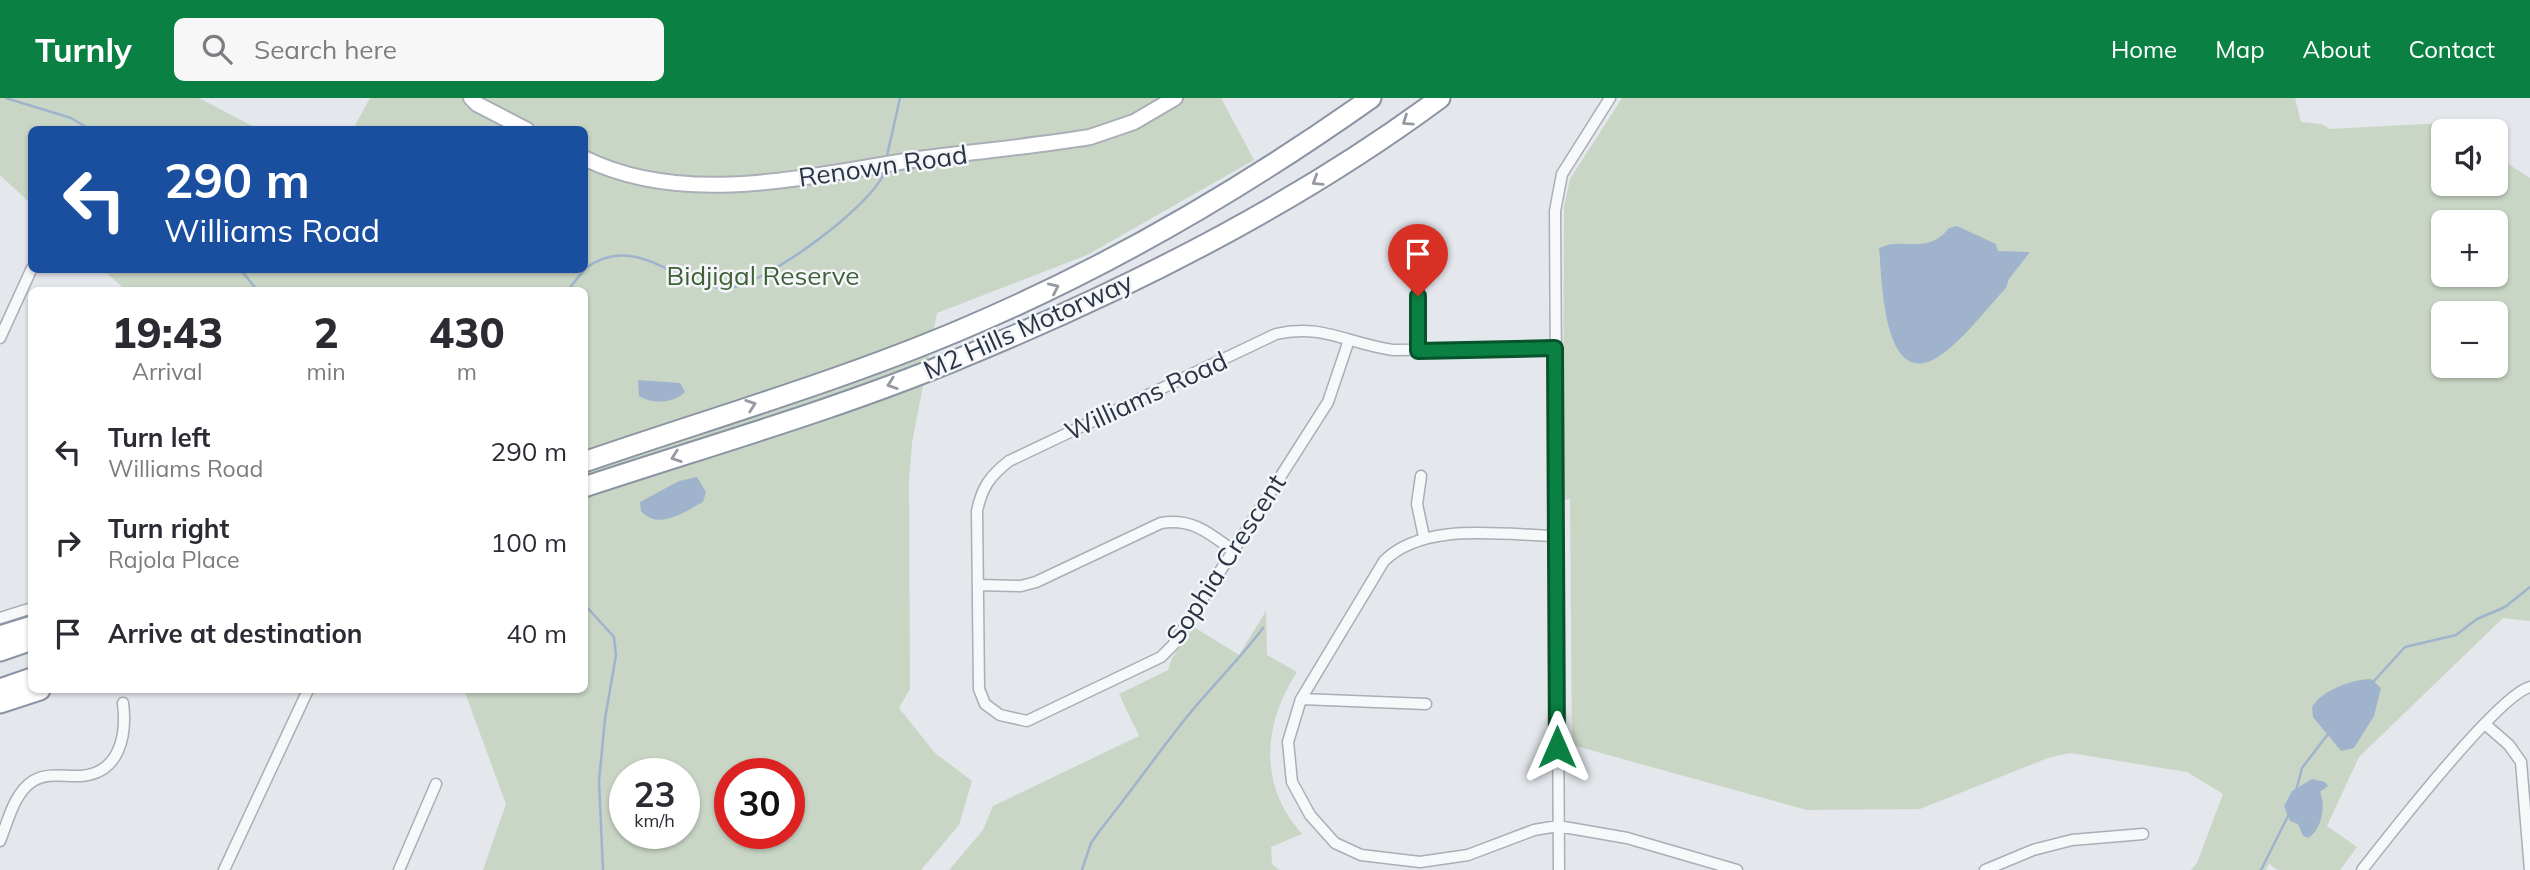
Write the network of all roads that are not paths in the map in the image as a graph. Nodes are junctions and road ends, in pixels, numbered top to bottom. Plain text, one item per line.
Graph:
1 (471, 98) edge
2 (1175, 98) edge
3 (1371, 98) edge
4 (1440, 98) edge
5 (1610, 98) edge
6 (519, 126) edge
7 (588, 159) edge
8 (1418, 269) dead end
9 (30, 273) edge
10 (0, 338) edge
11 (1349, 340) junction
12 (1555, 348) junction
13 (1418, 351) junction
14 (589, 460) edge
15 (1421, 476) dead end
16 (593, 484) edge
17 (1555, 536) junction
18 (1424, 537) junction
19 (1231, 550) junction
20 (978, 585) junction
21 (28, 609) edge
22 (0, 618) edge
23 (28, 627) edge
24 (0, 636) edge
25 (28, 641) edge
26 (0, 651) edge
27 (28, 679) edge
28 (2530, 687) edge
29 (0, 689) edge
30 (31, 693) edge
31 (307, 693) edge
32 (1301, 699) junction
33 (0, 703) edge
34 (123, 703) dead end
35 (1426, 704) dead end
36 (1000, 715) joint
37 (2486, 725) junction
38 (436, 784) dead end
39 (1558, 826) junction
40 (2143, 834) dead end
41 (0, 841) edge
42 (224, 870) edge
43 (399, 870) edge
44 (1559, 870) edge
45 (1737, 870) edge
46 (1985, 870) edge
47 (2362, 870) edge
48 (2530, 870) edge

1 - 6 main road
2 - 7 main road, Renown Road
14 -> 3 highway, M2 Hills Motorway
4 -> 16 highway, M2 Hills Motorway
5 - 12 street
8 - 13 street
9 - 10 street
11 - 13 street, Williams Road
11 - 19 street, Sophia Crescent
11 - 20 street, Williams Road
12 - 13 street, Williams Road
12 - 17 street
15 - 18 street
17 - 18 street
17 - 39 street
18 - 32 street
19 - 20 street
19 - 36 street, Sophia Crescent
20 - 36 street, Williams Road
21 - 22 street
23 - 24 highway
25 - 26 highway
27 - 29 highway
28 - 37 street
30 - 33 highway
31 - 42 street
32 - 35 street
32 - 39 street
34 - 41 street
37 - 47 street
37 - 48 street
38 - 43 street
39 - 44 street
39 - 45 street
40 - 46 street

